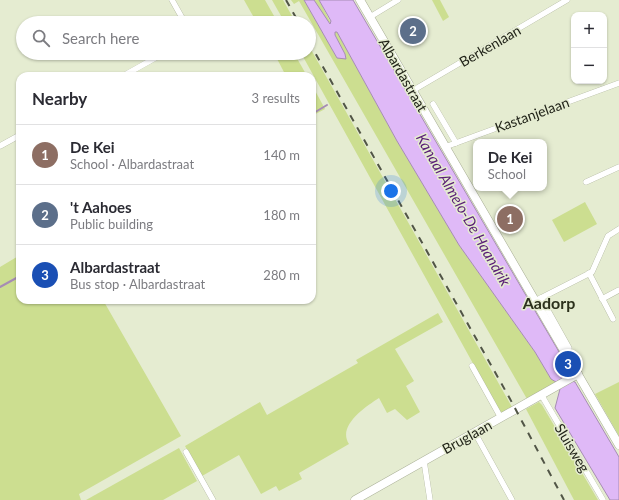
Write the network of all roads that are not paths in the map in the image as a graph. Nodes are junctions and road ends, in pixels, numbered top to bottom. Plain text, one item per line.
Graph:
1 (172, 0) edge
2 (360, 0) edge
3 (398, 0) edge
4 (567, 0) edge
5 (181, 16) edge
6 (370, 17) junction
7 (152, 60) edge
8 (130, 72) edge
9 (619, 83) edge
10 (412, 91) junction
11 (433, 104) dead end
12 (16, 137) edge
13 (456, 143) junction
14 (0, 146) edge
15 (445, 147) junction
16 (619, 168) edge
17 (586, 182) dead end
18 (619, 229) edge
19 (589, 273) junction
20 (619, 290) edge
21 (602, 299) junction
22 (538, 300) junction
23 (613, 319) dead end
24 (472, 366) dead end
25 (578, 374) junction
26 (542, 396) junction
27 (501, 418) junction
28 (475, 433) junction
29 (619, 445) edge
30 (186, 452) dead end
31 (424, 461) junction
32 (213, 500) edge
33 (355, 500) edge
34 (430, 500) edge
35 (512, 500) edge
36 (603, 500) edge

1 - 5 street
2 - 6 street, Albardastraat
3 - 6 street
4 - 10 street, Berkenlaan
6 - 10 street, Albardastraat
7 - 8 street
9 - 13 street, Kastanjelaan
10 - 15 street, Albardastraat
11 - 13 street, Albardastraat
12 - 14 street
13 - 15 street, Kastanjelaan
15 - 22 street, Albardastraat
16 - 17 street
18 - 19 street
19 - 21 street
19 - 22 street
20 - 21 street
21 - 23 street
22 - 25 street, Albardastraat
24 - 27 street
25 - 26 street, Bruglaan
25 - 29 street, Albardastraat
26 - 27 street, Bruglaan
26 - 36 street, Sluisweg
27 - 28 street, Bruglaan
28 - 31 street, Bruglaan
28 - 35 street
30 - 32 street
31 - 33 street, Bruglaan
31 - 34 street

